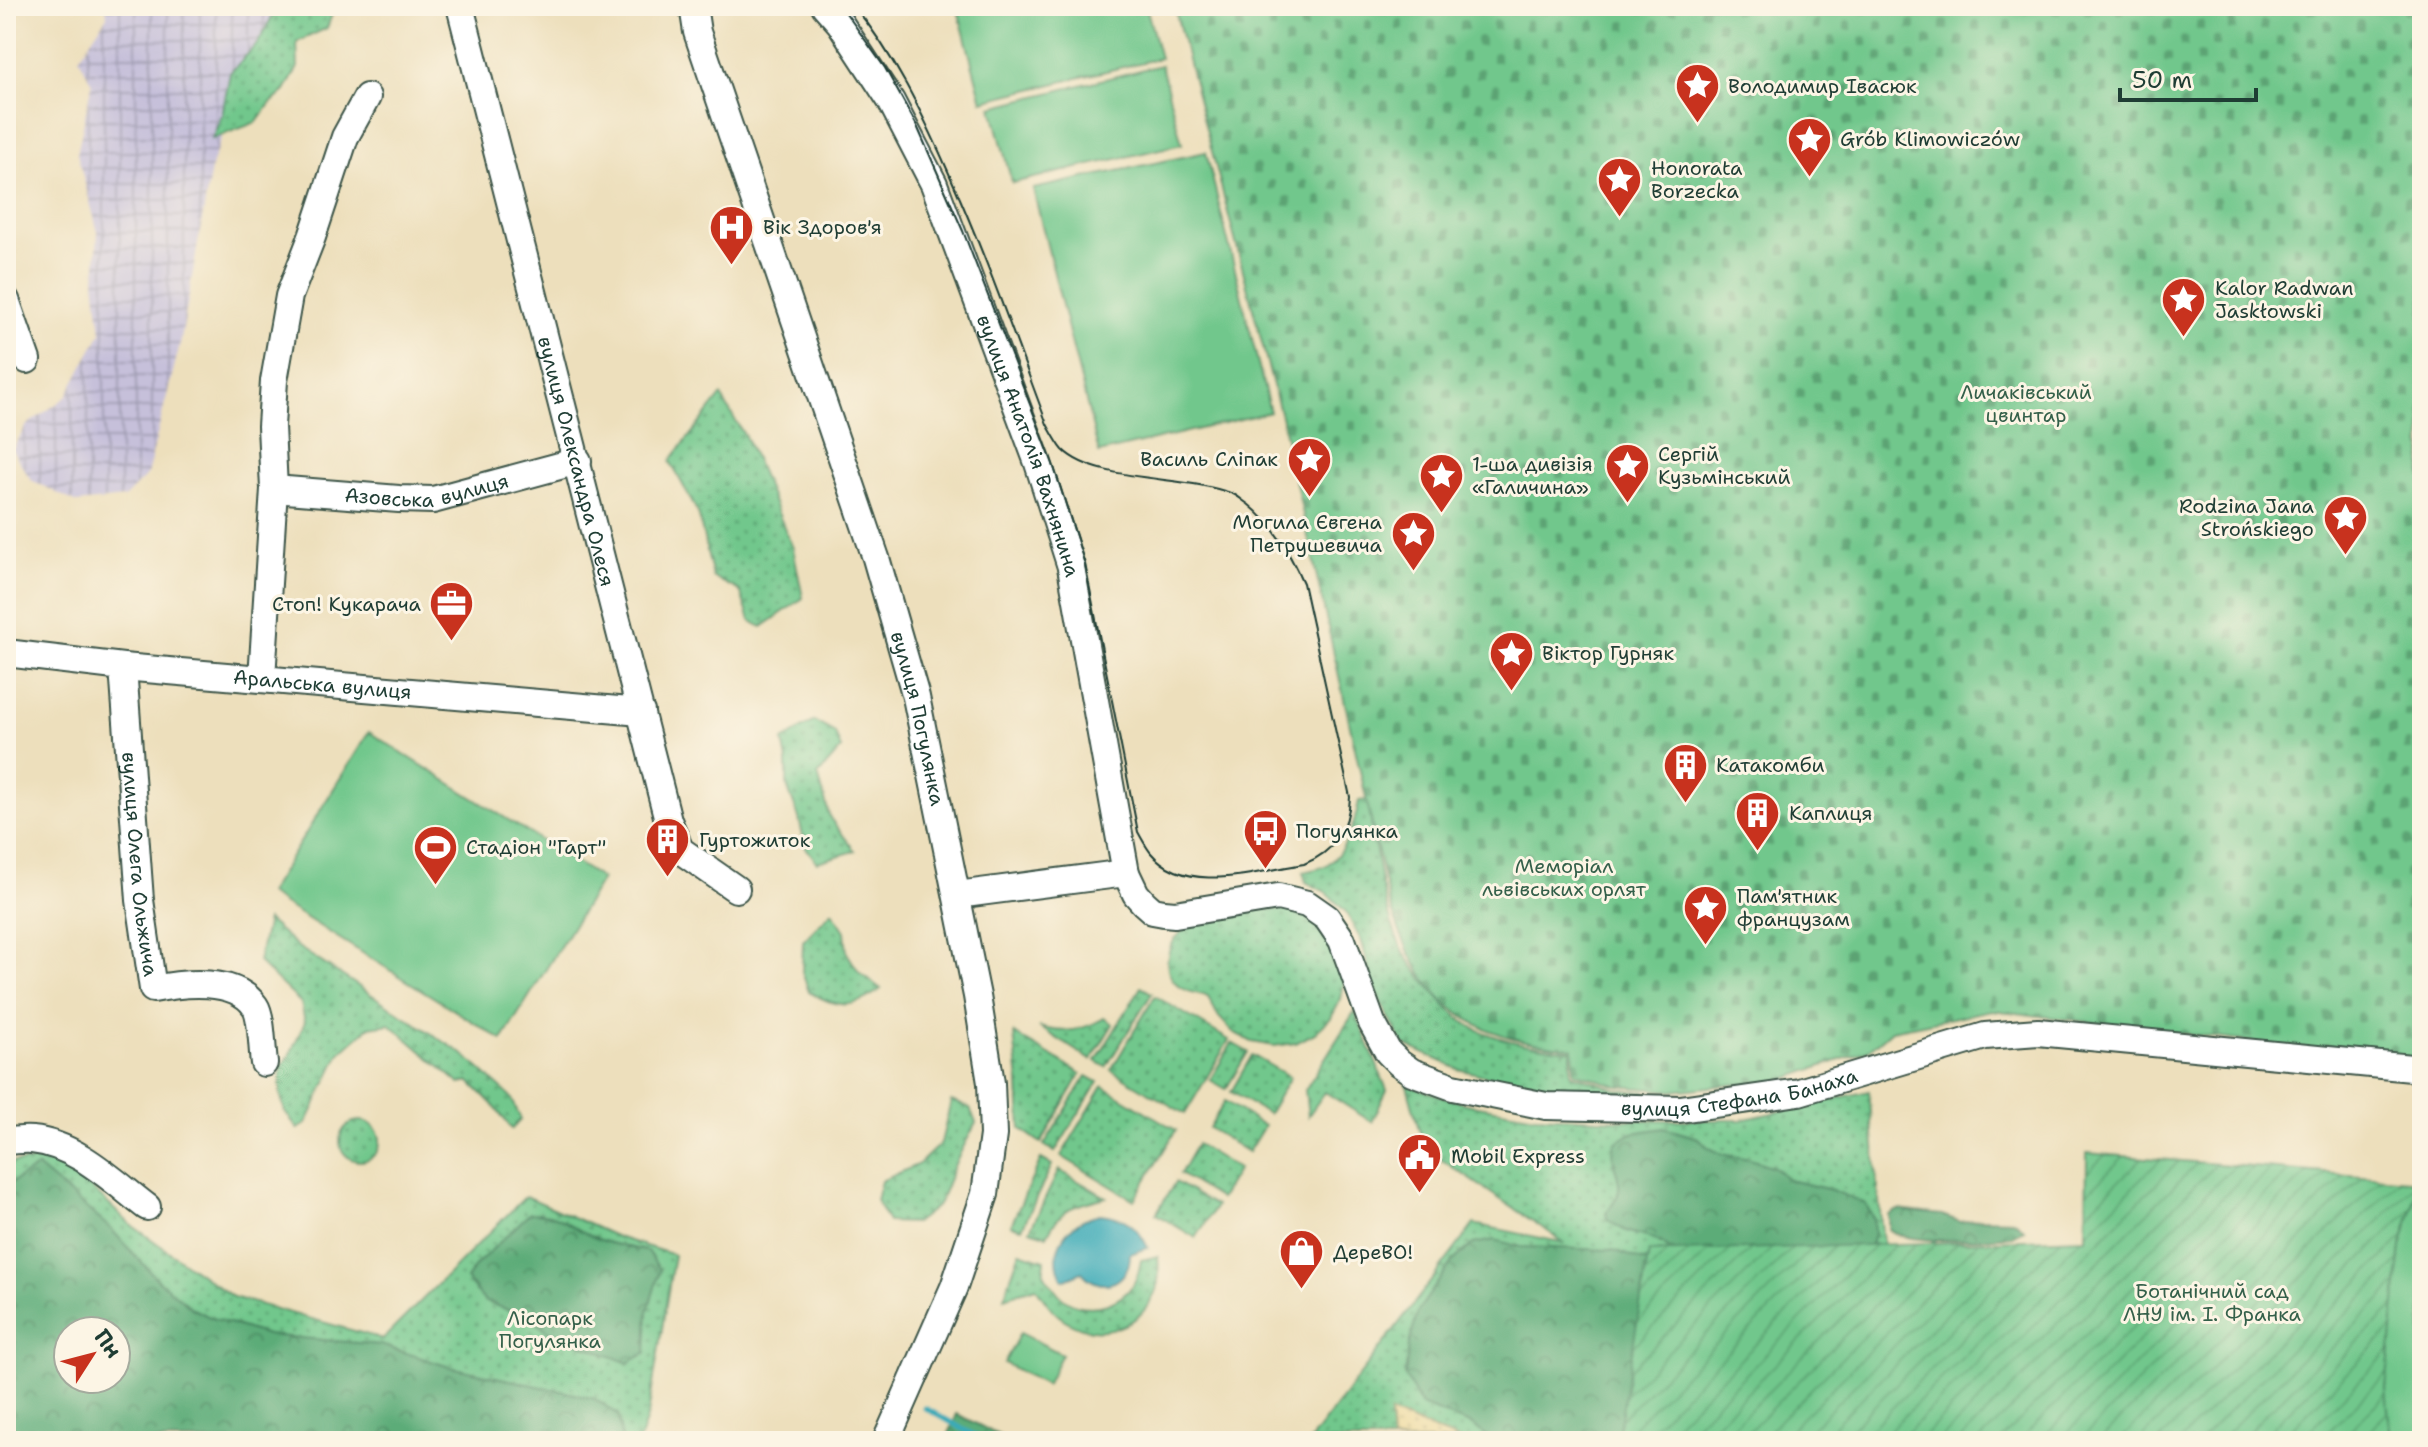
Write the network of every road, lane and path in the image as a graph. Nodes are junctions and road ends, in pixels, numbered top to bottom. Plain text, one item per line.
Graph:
1 (460, 6) edge
2 (693, 6) edge
3 (825, 6) edge
4 (367, 97) dead end
5 (6, 300) edge
6 (27, 360) dead end
7 (578, 461) junction
8 (274, 489) junction
9 (6, 653) edge
10 (123, 667) junction
11 (262, 678) junction
12 (641, 712) junction
13 (1126, 873) junction
14 (736, 889) dead end
15 (957, 895) junction
16 (1153, 911) joint
17 (264, 1063) dead end
18 (2422, 1069) edge
19 (6, 1141) edge
20 (147, 1207) dead end
21 (886, 1441) edge

1 - 7 street, вулиця Олександра Олеся
2 - 15 street, вулиця Погулянка
3 - 13 street, вулиця Анатолія Вахнянина
4 - 8 street
5 - 6 street
7 - 8 street, Азовська вулиця
7 - 12 street, вулиця Олександра Олеся
8 - 11 street
9 - 10 street, Аральська вулиця
10 - 11 street, Аральська вулиця
10 - 17 street, вулиця Олега Ольжича
11 - 12 street, Аральська вулиця
12 - 14 street, вулиця Олександра Олеся
13 - 15 street
13 - 16 street, вулиця Анатолія Вахнянина
15 - 21 street, вулиця Погулянка
16 - 18 street, вулиця Стефана Банаха
19 - 20 street

